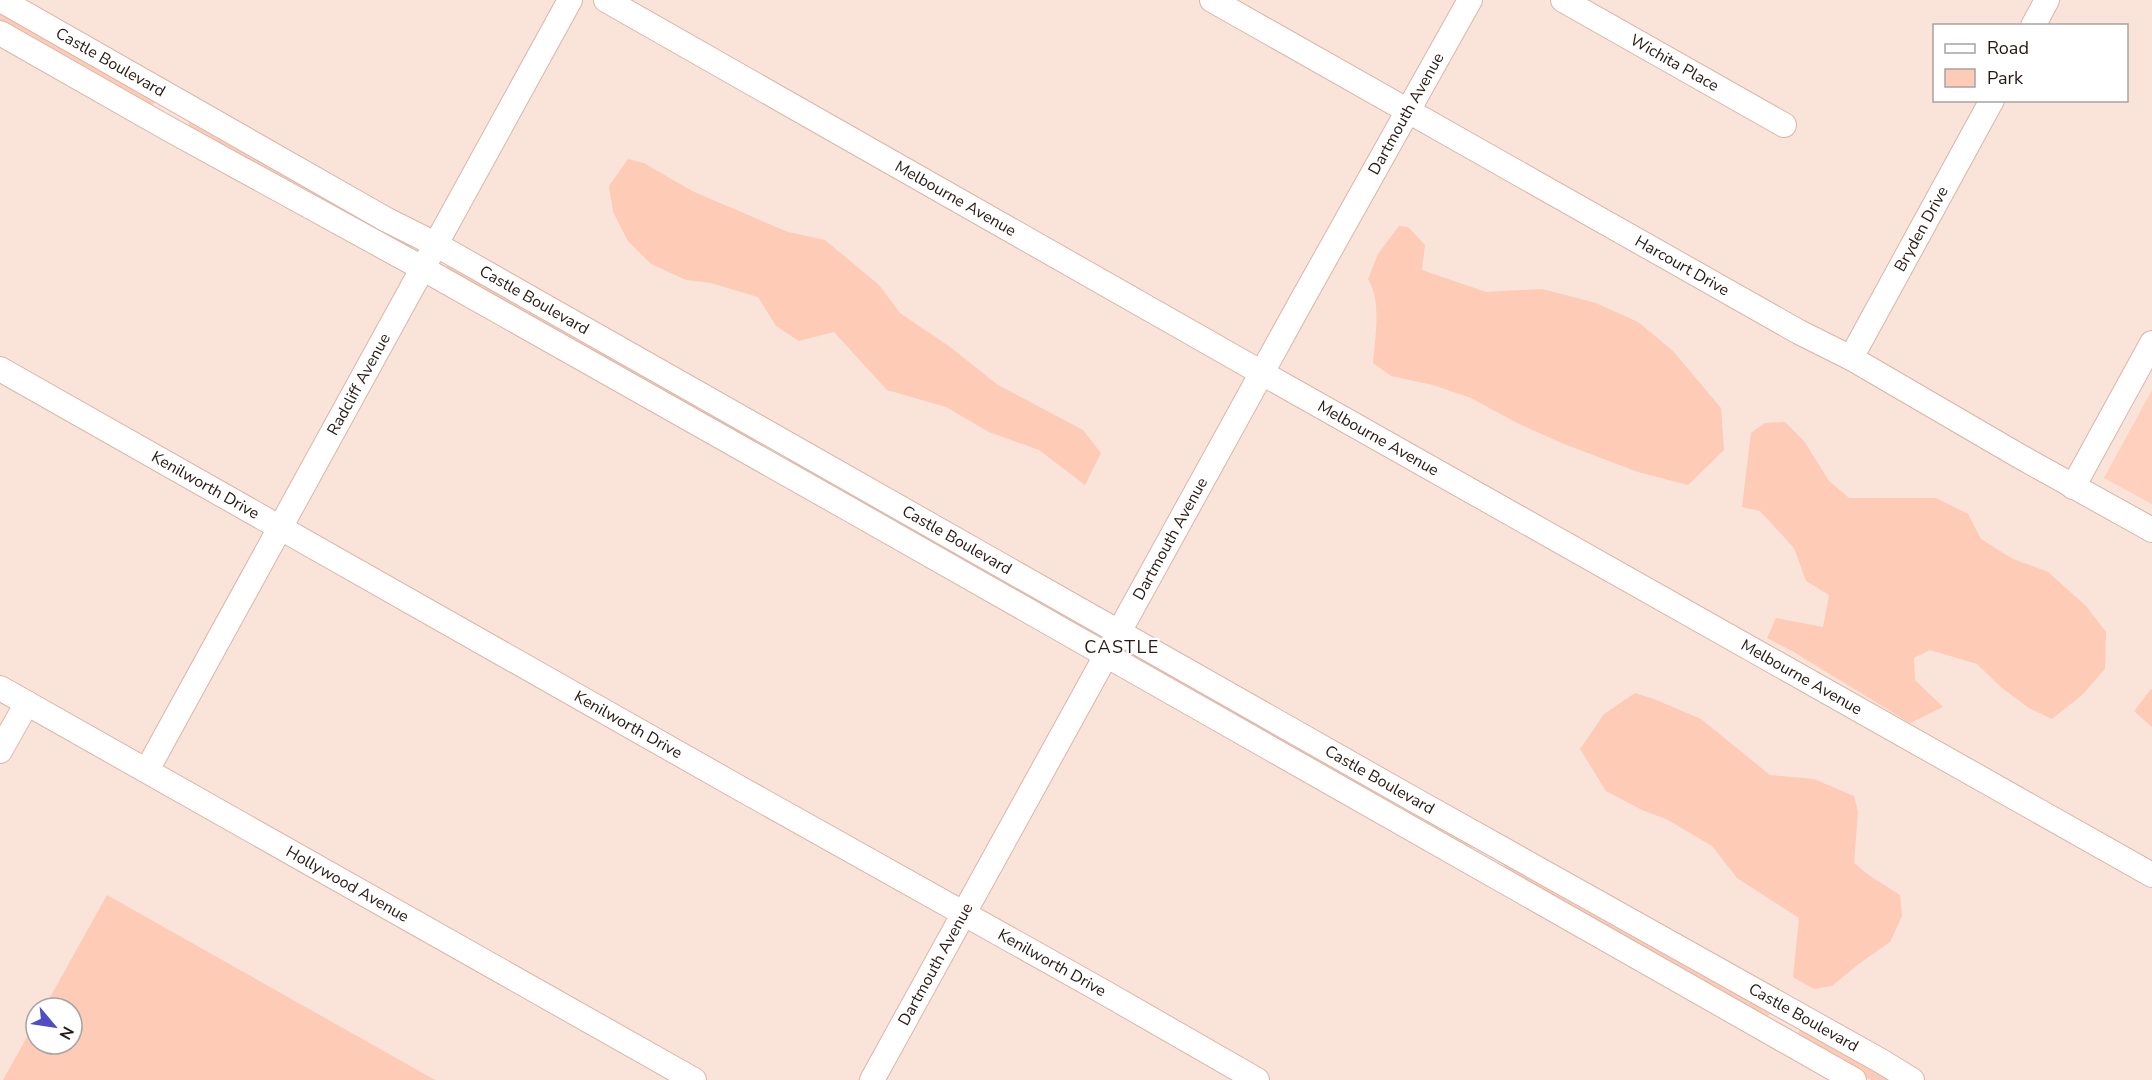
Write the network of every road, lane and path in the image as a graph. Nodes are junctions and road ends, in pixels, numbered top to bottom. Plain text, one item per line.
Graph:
1 (1, 0) edge
2 (570, 0) edge
3 (606, 0) edge
4 (1212, 0) edge
5 (1470, 0) edge
6 (1563, 0) edge
7 (2046, 0) edge
8 (2034, 24) edge
9 (0, 33) edge
10 (1991, 102) edge
11 (181, 103) junction
12 (1409, 111) junction
13 (1784, 125) dead end
14 (167, 128) junction
15 (435, 243) junction
16 (422, 268) junction
17 (2152, 343) edge
18 (1851, 358) junction
19 (0, 369) edge
20 (1262, 373) junction
21 (779, 440) junction
22 (767, 462) junction
23 (2073, 486) junction
24 (280, 527) junction
25 (2152, 530) edge
26 (1119, 632) junction
27 (1106, 656) junction
28 (0, 688) edge
29 (27, 703) junction
30 (0, 751) edge
31 (147, 770) junction
32 (1498, 847) junction
33 (1486, 870) junction
34 (2152, 875) edge
35 (965, 914) junction
36 (1793, 1011) junction
37 (1778, 1037) junction
38 (694, 1080) edge
39 (872, 1080) edge
40 (1257, 1080) edge
41 (1854, 1080) edge
42 (1912, 1080) edge

1 - 11 street, Castle Boulevard
2 - 15 street, Radcliff Avenue
3 - 20 street, Melbourne Avenue
4 - 12 street, Harcourt Drive
5 - 12 street, Dartmouth Avenue
6 - 13 street, Wichita Place
7 - 8 street
9 - 14 street, Castle Boulevard
10 - 18 street, Bryden Drive
11 - 14 street
11 - 15 street, Castle Boulevard
12 - 18 street, Harcourt Drive
12 - 20 street, Dartmouth Avenue
14 - 16 street, Castle Boulevard
15 - 16 street, Radcliff Avenue
15 - 21 street, Castle Boulevard
16 - 22 street, Castle Boulevard
16 - 24 street, Radcliff Avenue
17 - 23 street
18 - 23 street, Harcourt Drive
19 - 24 street, Kenilworth Drive
20 - 26 street, Dartmouth Avenue
20 - 34 street, Melbourne Avenue
21 - 22 street
21 - 26 street, Castle Boulevard
22 - 27 street, Castle Boulevard
23 - 25 street, Harcourt Drive
24 - 31 street, Radcliff Avenue
24 - 35 street, Kenilworth Drive
26 - 27 street, Dartmouth Avenue
26 - 32 street, Castle Boulevard
27 - 33 street, Castle Boulevard
27 - 35 street, Dartmouth Avenue
28 - 29 street, Hollywood Avenue
29 - 30 street
29 - 31 street, Hollywood Avenue
31 - 38 street, Hollywood Avenue
32 - 33 street
32 - 36 street, Castle Boulevard
33 - 37 street, Castle Boulevard
35 - 39 street, Dartmouth Avenue
35 - 40 street, Kenilworth Drive
36 - 37 street
36 - 42 street, Castle Boulevard
37 - 41 street, Castle Boulevard

